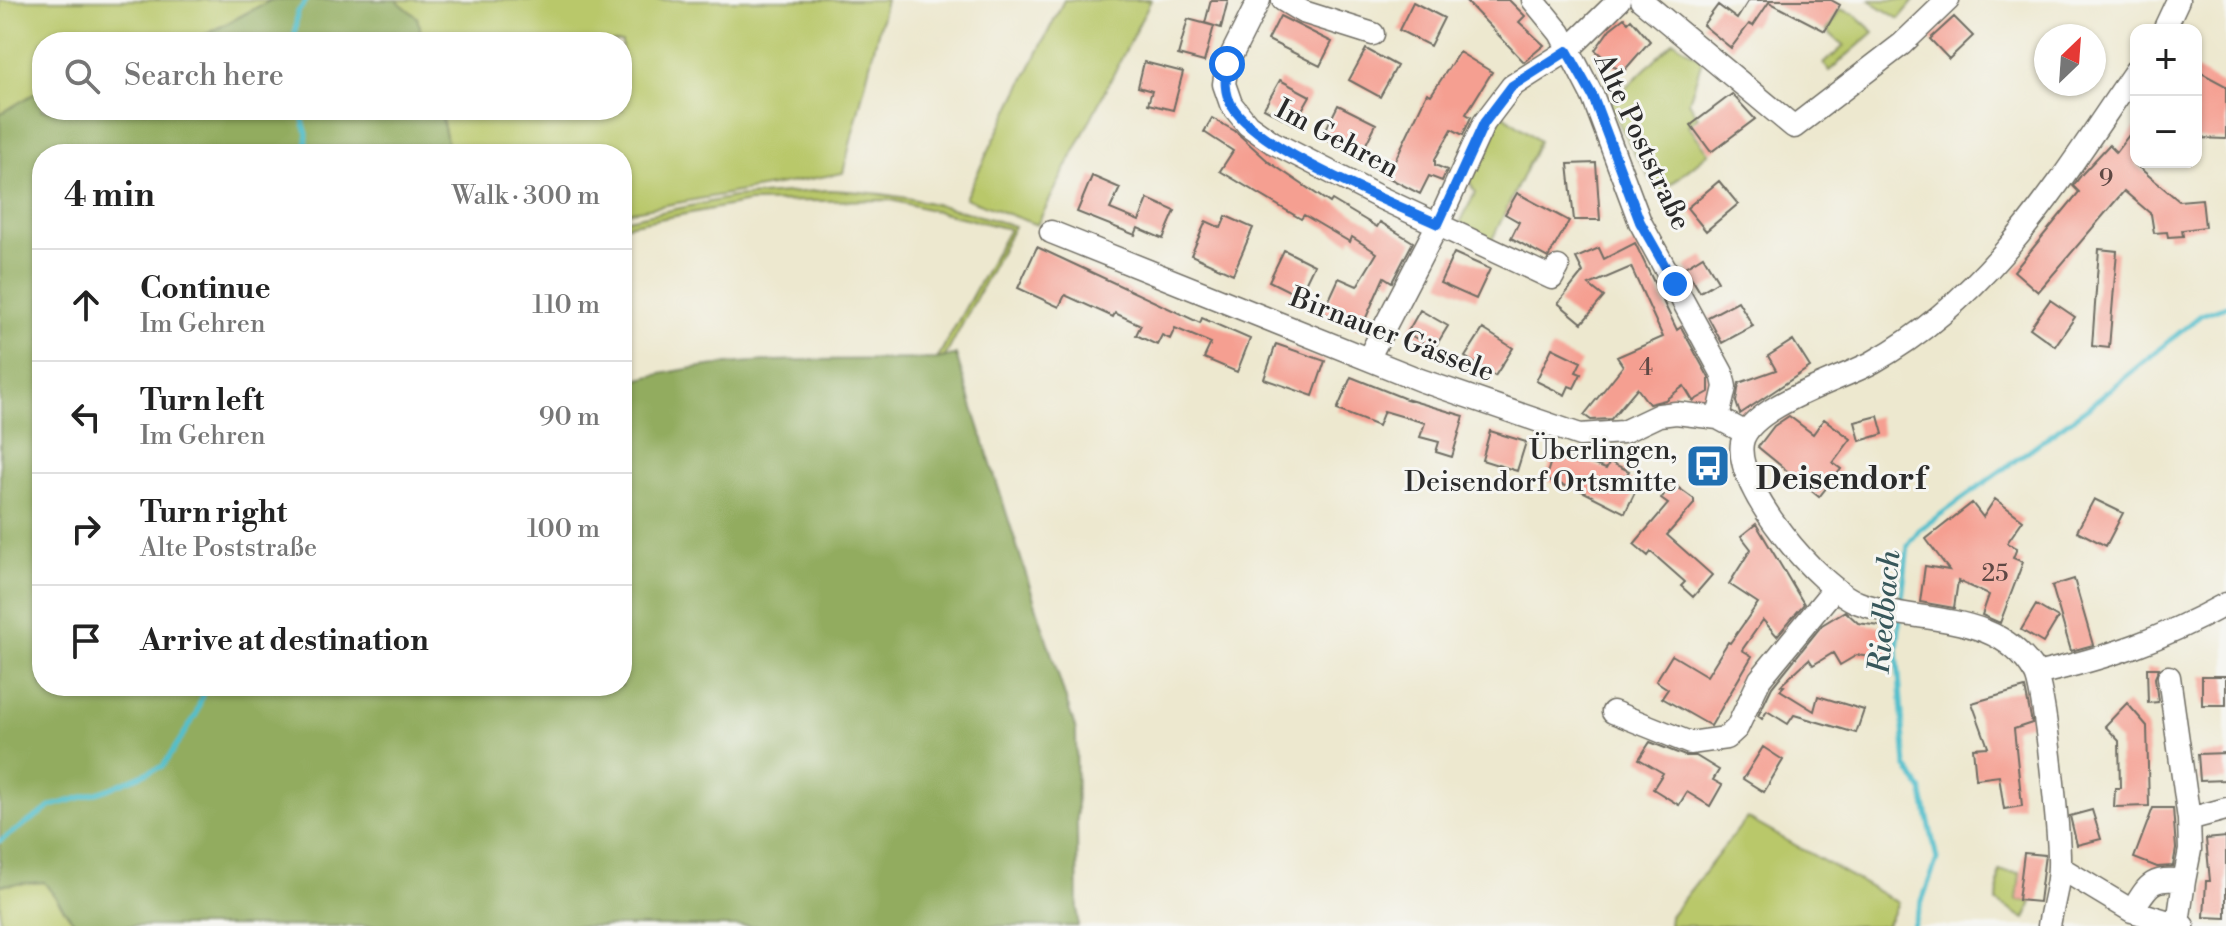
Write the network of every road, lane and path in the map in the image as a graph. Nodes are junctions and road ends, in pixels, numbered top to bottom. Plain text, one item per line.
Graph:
1 (1259, 0) edge
2 (1283, 0) edge
3 (1533, 0) edge
4 (1619, 0) edge
5 (1641, 0) edge
6 (1948, 0) edge
7 (2178, 0) edge
8 (2167, 24) edge
9 (1373, 34) dead end
10 (1567, 51) junction
11 (2130, 79) edge
12 (1438, 224) junction
13 (1051, 232) dead end
14 (1558, 267) dead end
15 (1368, 359) junction
16 (1718, 418) junction
17 (1744, 432) junction
18 (1834, 589) junction
19 (2226, 604) edge
20 (2036, 674) junction
21 (2169, 677) dead end
22 (1613, 712) dead end
23 (2226, 809) edge
24 (2189, 819) junction
25 (2059, 867) junction
26 (2184, 881) junction
27 (2132, 911) junction
28 (2180, 925) edge
29 (2049, 926) edge

1 - 12 street, Im Gehren
2 - 9 street
3 - 10 street, Alte Poststraße
4 - 10 street
5 - 6 street
7 - 8 street
10 - 12 street
10 - 16 street, Alte Poststraße
11 - 17 street
12 - 14 street, Im Gehren
12 - 15 street
13 - 15 street, Birnauer Gässele
15 - 16 street, Birnauer Gässele
16 - 17 street
17 - 18 street
18 - 20 street
18 - 22 street
19 - 20 street
20 - 25 street
21 - 24 street
23 - 24 street
24 - 26 street
25 - 27 street
25 - 29 street
26 - 27 street
26 - 28 street
27 - 28 street

